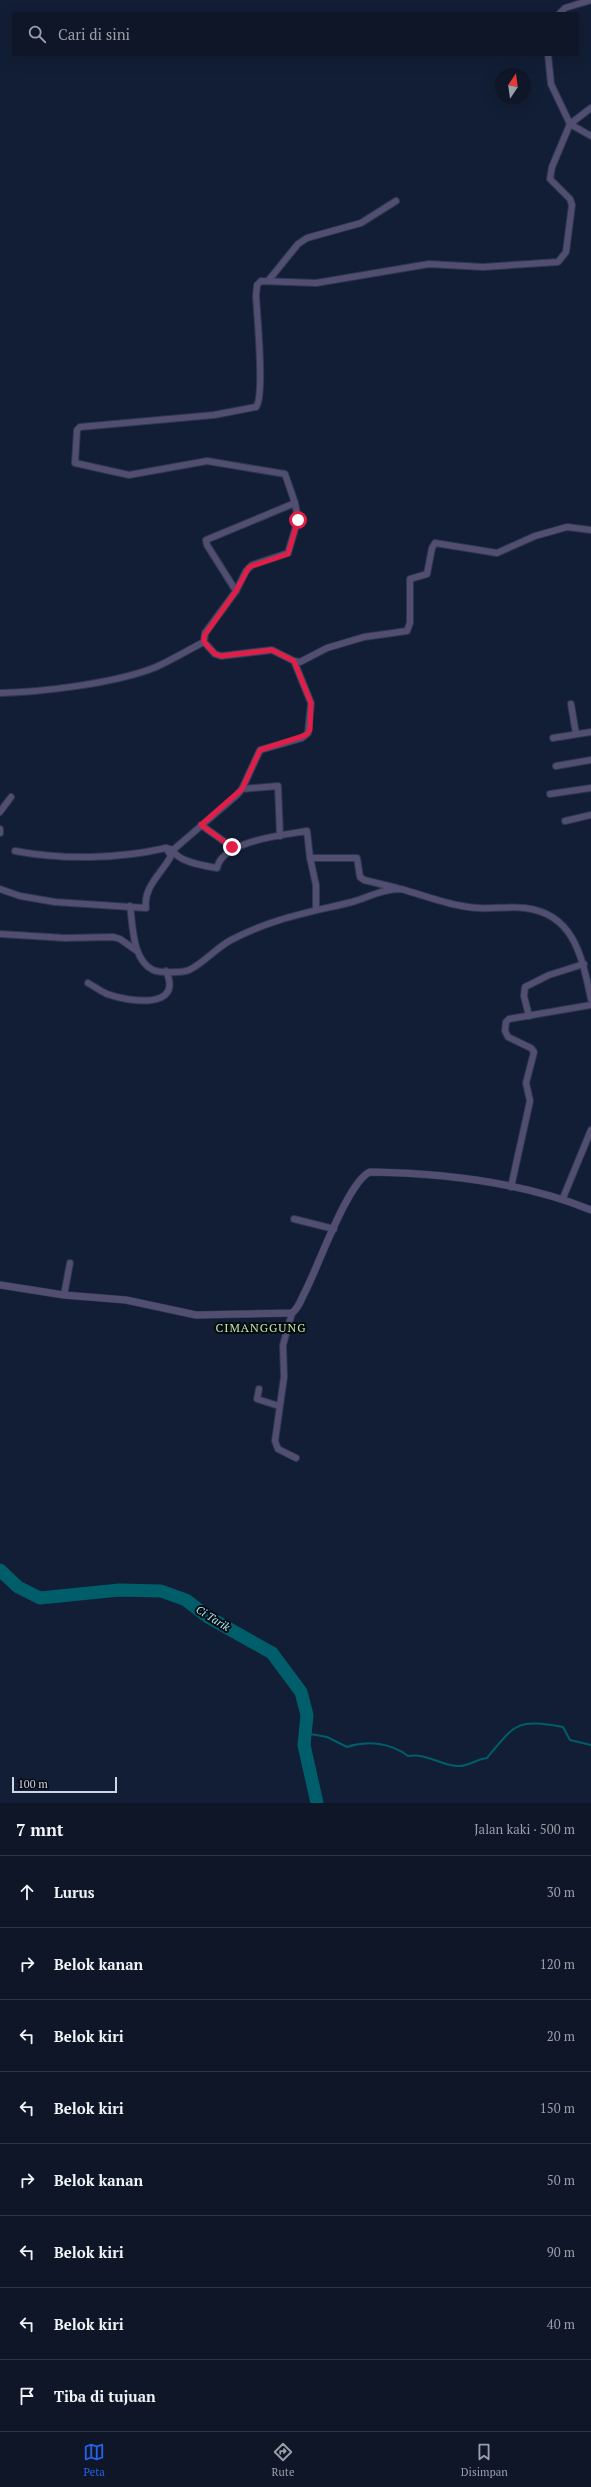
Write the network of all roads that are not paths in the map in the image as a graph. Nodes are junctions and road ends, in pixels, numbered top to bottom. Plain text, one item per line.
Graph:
1 (590, 0) edge
2 (561, 12) edge
3 (548, 56) edge
4 (591, 108) edge
5 (570, 124) junction
6 (591, 136) edge
7 (396, 201) dead end
8 (268, 281) junction
9 (295, 503) junction
10 (591, 530) edge
11 (236, 591) junction
12 (204, 642) junction
13 (294, 661) junction
14 (0, 693) edge
15 (571, 704) dead end
16 (591, 732) edge
17 (576, 734) junction
18 (553, 738) dead end
19 (591, 760) edge
20 (556, 766) dead end
21 (591, 788) edge
22 (242, 789) junction
23 (550, 794) dead end
24 (11, 797) dead end
25 (0, 812) edge
26 (591, 815) edge
27 (565, 821) dead end
28 (201, 825) junction
29 (0, 829) edge
30 (0, 832) edge
31 (280, 836) junction
32 (232, 847) junction
33 (166, 848) junction
34 (15, 850) dead end
35 (173, 850) junction
36 (310, 858) junction
37 (0, 889) edge
38 (401, 889) junction
39 (130, 906) junction
40 (316, 908) junction
41 (0, 934) edge
42 (137, 951) junction
43 (584, 964) junction
44 (166, 971) junction
45 (88, 983) dead end
46 (591, 999) edge
47 (591, 1005) edge
48 (529, 1016) junction
49 (591, 1130) edge
50 (511, 1187) junction
51 (563, 1198) junction
52 (591, 1210) edge
53 (294, 1218) dead end
54 (334, 1229) junction
55 (70, 1263) dead end
56 (0, 1285) edge
57 (64, 1295) junction
58 (292, 1313) junction
59 (259, 1389) dead end
60 (280, 1406) junction
61 (296, 1458) dead end

1 - 2 street
3 - 5 street
4 - 5 street
5 - 6 street
5 - 8 street
7 - 8 street
8 - 9 street
9 - 11 street
9 - 11 street
10 - 13 street
11 - 12 street
12 - 13 street
12 - 14 street
13 - 22 street
15 - 17 street
16 - 17 street
17 - 18 street
19 - 20 street
21 - 23 street
22 - 28 street
22 - 31 street
24 - 25 street
26 - 27 street
28 - 32 street
28 - 35 street
29 - 30 street
31 - 32 street
31 - 36 street
32 - 35 street
33 - 34 street
33 - 35 street
33 - 39 street
36 - 38 street
36 - 40 street
37 - 39 street
38 - 40 street
38 - 43 street
39 - 42 street
40 - 44 street
41 - 42 street
42 - 44 street
43 - 46 street
43 - 48 street
44 - 45 street
47 - 48 street
48 - 50 street
49 - 51 street
50 - 51 street
50 - 54 street
51 - 52 street
53 - 54 street
54 - 58 street
55 - 57 street
56 - 57 street
57 - 58 street
58 - 60 street
59 - 60 street
60 - 61 street

